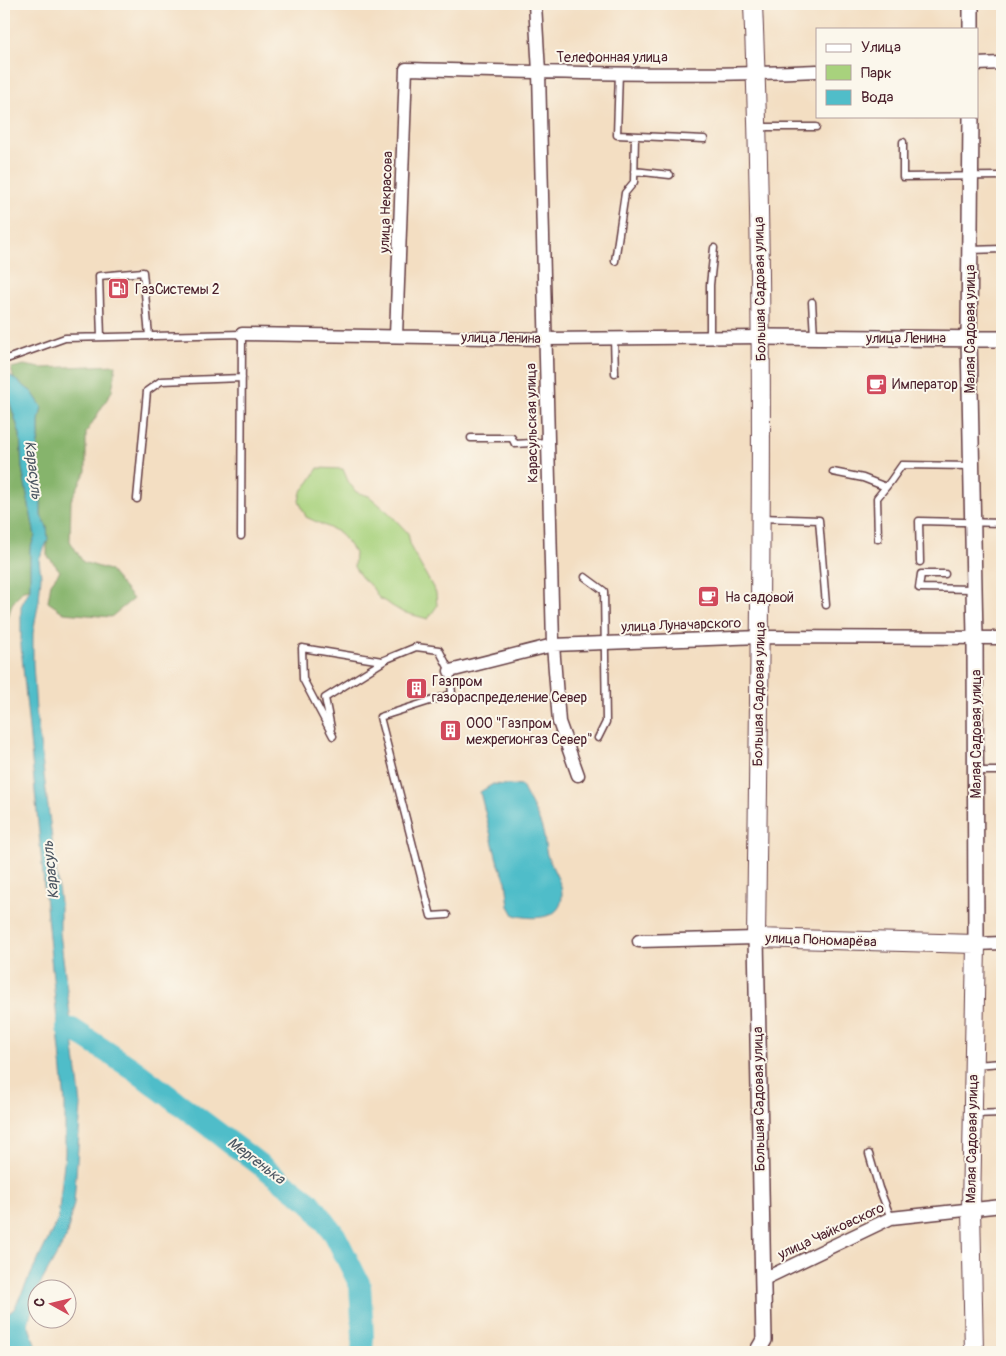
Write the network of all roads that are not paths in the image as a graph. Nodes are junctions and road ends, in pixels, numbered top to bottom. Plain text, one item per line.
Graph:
1 (535, 4) edge
2 (753, 4) edge
3 (971, 4) edge
4 (971, 28) edge
5 (1002, 63) edge
6 (978, 64) edge
7 (406, 68) joint
8 (816, 71) edge
9 (539, 72) junction
10 (619, 72) junction
11 (756, 73) junction
12 (971, 118) edge
13 (757, 127) junction
14 (816, 127) dead end
15 (634, 136) junction
16 (704, 139) dead end
17 (903, 142) dead end
18 (634, 171) junction
19 (670, 175) dead end
20 (970, 175) junction
21 (1002, 176) edge
22 (714, 248) dead end
23 (1002, 249) edge
24 (970, 250) junction
25 (615, 261) dead end
26 (812, 302) dead end
27 (242, 334) junction
28 (149, 336) junction
29 (396, 336) junction
30 (101, 337) junction
31 (761, 337) junction
32 (614, 338) junction
33 (710, 338) junction
34 (814, 338) junction
35 (546, 339) junction
36 (969, 339) junction
37 (1002, 339) edge
38 (4, 360) edge
39 (614, 373) dead end
40 (242, 378) junction
41 (471, 438) dead end
42 (547, 442) junction
43 (972, 466) junction
44 (833, 472) dead end
45 (886, 487) junction
46 (137, 499) dead end
47 (760, 518) junction
48 (973, 523) junction
49 (1002, 523) edge
50 (241, 536) dead end
51 (878, 539) dead end
52 (920, 562) dead end
53 (945, 574) dead end
54 (585, 577) dead end
55 (974, 589) junction
56 (826, 605) dead end
57 (760, 637) junction
58 (976, 637) junction
59 (1002, 638) edge
60 (605, 643) junction
61 (553, 646) junction
62 (386, 659) junction
63 (450, 671) junction
64 (598, 738) dead end
65 (976, 771) junction
66 (1002, 771) edge
67 (578, 775) dead end
68 (447, 915) dead end
69 (756, 938) junction
70 (639, 941) dead end
71 (1002, 943) edge
72 (976, 944) junction
73 (1002, 1063) edge
74 (974, 1065) junction
75 (1002, 1113) edge
76 (973, 1114) junction
77 (869, 1154) dead end
78 (1002, 1206) edge
79 (971, 1209) junction
80 (891, 1218) junction
81 (764, 1279) junction
82 (757, 1352) edge
83 (974, 1352) edge

1 - 9 street, Карасульская улица
2 - 11 main road, Большая Садовая улица
3 - 4 street
5 - 6 street
7 - 9 street, Телефонная улица
7 - 29 street, улица Некрасова
8 - 11 street, Телефонная улица
9 - 10 street, Телефонная улица
9 - 35 street, Карасульская улица
10 - 11 street, Телефонная улица
10 - 15 lane
11 - 13 main road, Большая Садовая улица
12 - 20 street, Малая Садовая улица
13 - 14 lane
13 - 31 main road, Большая Садовая улица
15 - 16 lane
15 - 18 lane
17 - 20 lane
18 - 19 lane
18 - 25 lane
20 - 21 lane
20 - 24 street, Малая Садовая улица
22 - 33 lane
23 - 24 lane
24 - 36 street, Малая Садовая улица
26 - 34 lane
27 - 28 lane, улица Ленина
27 - 29 street, улица Ленина
27 - 40 lane
28 - 30 lane, улица Ленина
28 - 30 lane
29 - 35 street, улица Ленина
30 - 38 lane, улица Ленина
31 - 33 street, улица Ленина
31 - 34 street, улица Ленина
31 - 47 main road, Большая Садовая улица
32 - 33 street, улица Ленина
32 - 35 street, улица Ленина
32 - 39 lane
34 - 36 street, улица Ленина
35 - 42 street, Карасульская улица
36 - 37 street, улица Ленина
36 - 43 street, Малая Садовая улица
40 - 46 lane
40 - 50 lane
41 - 42 lane
42 - 61 street, Карасульская улица
43 - 45 lane
43 - 48 street, Малая Садовая улица
44 - 45 lane
45 - 51 lane
47 - 56 lane
47 - 57 main road, Большая Садовая улица
48 - 49 lane
48 - 52 lane
48 - 55 street, Малая Садовая улица
53 - 55 lane
54 - 60 lane
55 - 58 street, Малая Садовая улица
57 - 58 street, улица Луначарского
57 - 60 street, улица Луначарского
57 - 69 main road, Большая Садовая улица
58 - 59 street, улица Луначарского
58 - 65 street, Малая Садовая улица
60 - 61 street, улица Луначарского
60 - 64 lane
61 - 63 street
61 - 67 street
62 - 62 lane
62 - 63 lane
63 - 68 lane
65 - 66 lane
65 - 72 street, Малая Садовая улица
69 - 70 street, улица Пономарёва
69 - 72 main road, улица Пономарёва
69 - 81 street, Большая Садовая улица
71 - 72 street, улица Пономарёва
72 - 74 main road, Малая Садовая улица
73 - 74 lane
74 - 76 main road, Малая Садовая улица
75 - 76 lane
76 - 79 main road, Малая Садовая улица
77 - 80 lane
78 - 79 street, улица Чайковского
79 - 80 street, улица Чайковского
79 - 83 main road, Малая Садовая улица
80 - 81 street, улица Чайковского
81 - 82 street, Большая Садовая улица

